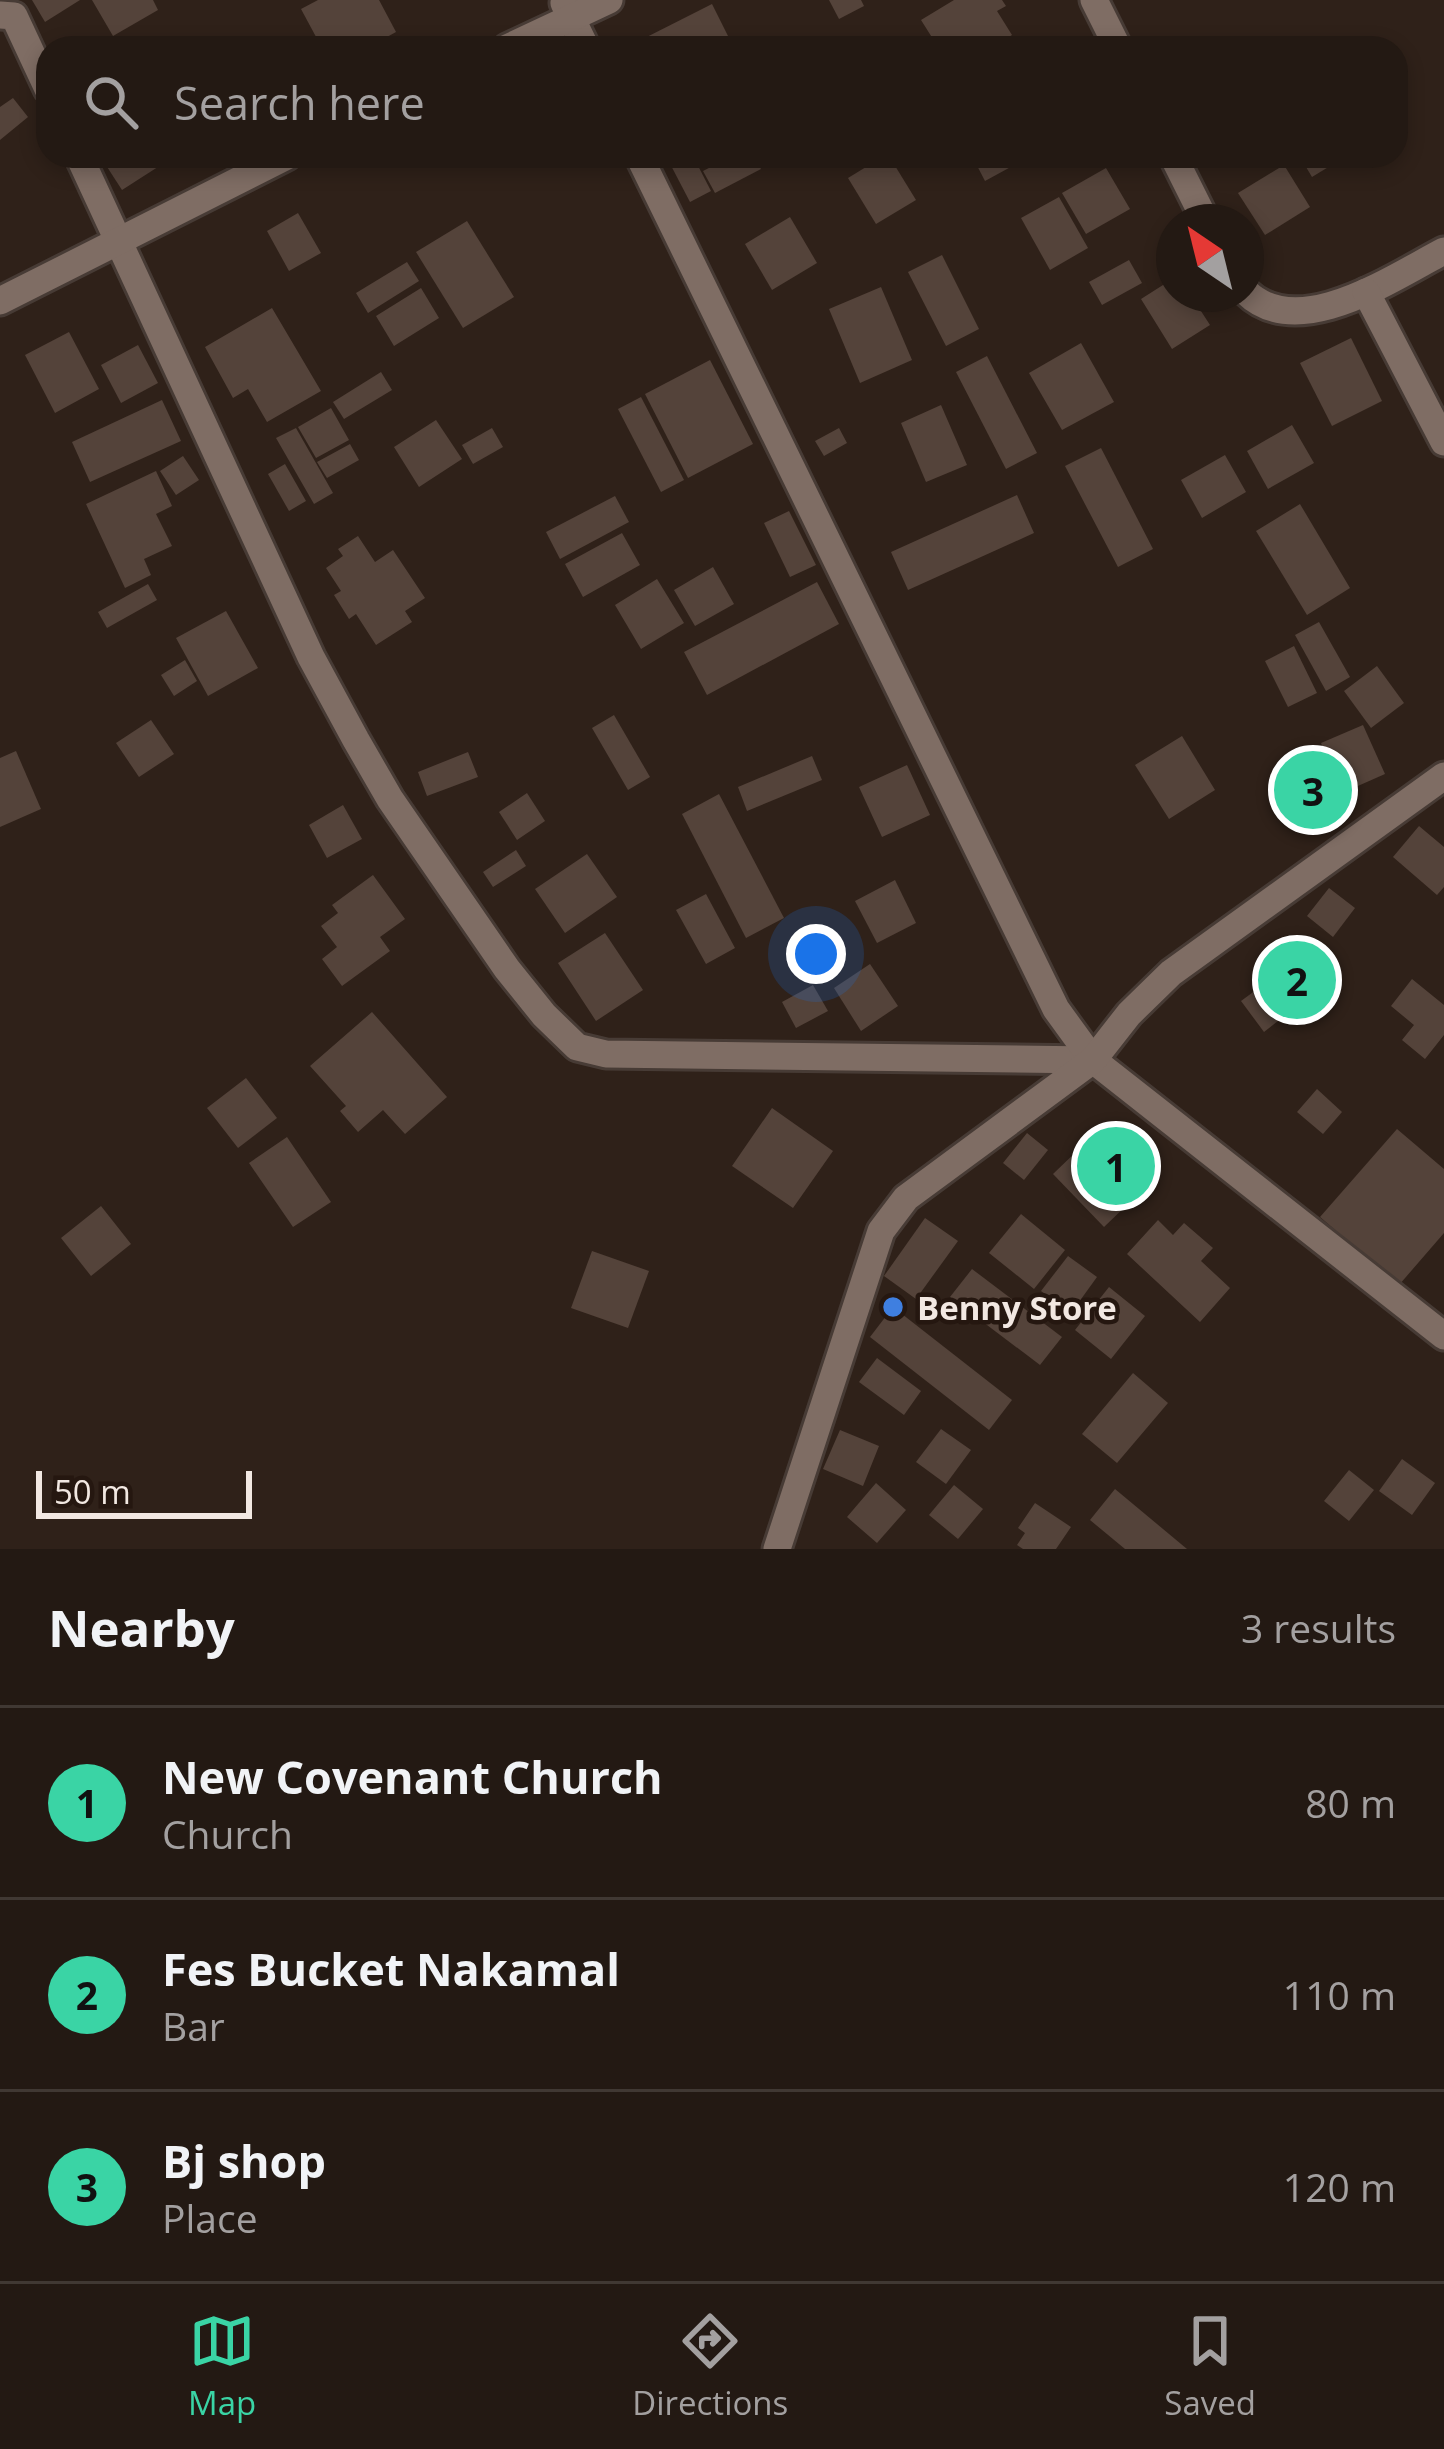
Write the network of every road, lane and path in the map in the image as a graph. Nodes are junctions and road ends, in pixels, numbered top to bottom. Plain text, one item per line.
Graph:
1 (609, 0) edge
2 (1094, 0) edge
3 (567, 8) edge
4 (0, 15) edge
5 (525, 36) edge
6 (580, 36) edge
7 (1112, 36) edge
8 (36, 63) edge
9 (85, 168) edge
10 (263, 168) edge
11 (645, 168) edge
12 (1179, 168) edge
13 (1197, 204) edge
14 (118, 239) junction
15 (1444, 251) edge
16 (1366, 292) junction
17 (0, 301) edge
18 (1264, 304) edge
19 (1444, 442) edge
20 (1444, 776) edge
21 (1093, 1060) junction
22 (1444, 1336) edge
23 (777, 1549) edge

1 - 3 street
2 - 7 street
3 - 5 street
3 - 6 street
4 - 8 street
9 - 14 street
10 - 14 street
11 - 21 street
12 - 13 street
14 - 17 street
14 - 21 street
15 - 16 street
16 - 18 street
16 - 19 street
20 - 21 street
21 - 22 street
21 - 23 street

